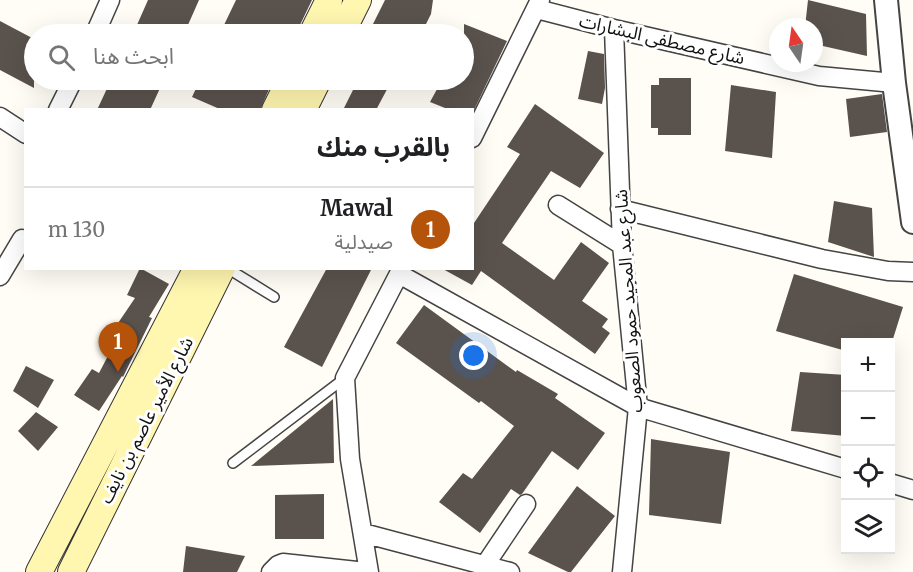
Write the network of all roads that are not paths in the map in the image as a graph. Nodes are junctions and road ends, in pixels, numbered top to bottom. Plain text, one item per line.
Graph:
1 (110, 0) edge
2 (329, 0) edge
3 (358, 0) edge
4 (886, 0) edge
5 (538, 4) edge
6 (99, 24) edge
7 (317, 24) edge
8 (345, 24) edge
9 (614, 29) junction
10 (894, 83) junction
11 (68, 90) edge
12 (285, 90) edge
13 (313, 90) edge
14 (59, 108) edge
15 (276, 108) edge
16 (304, 108) edge
17 (0, 117) edge
18 (24, 133) edge
19 (474, 134) edge
20 (558, 205) dead end
21 (620, 209) junction
22 (913, 222) edge
23 (22, 239) dead end
24 (622, 244) junction
25 (195, 270) edge
26 (221, 270) edge
27 (230, 270) edge
28 (401, 271) edge
29 (913, 272) edge
30 (0, 276) edge
31 (274, 297) dead end
32 (345, 378) junction
33 (638, 407) junction
34 (233, 463) dead end
35 (841, 468) edge
36 (895, 484) edge
37 (913, 490) edge
38 (526, 504) dead end
39 (363, 533) junction
40 (485, 565) junction
41 (39, 572) edge
42 (70, 572) edge
43 (271, 572) edge
44 (368, 572) edge
45 (510, 572) edge
46 (622, 572) edge

1 - 6 street
2 - 7 main road
3 - 8 main road
4 - 10 street
5 - 9 street, شارع مصطفى البشارات
5 - 19 street
9 - 10 street, شارع مصطفى البشارات
9 - 21 street, شارع عبد المجيد حمود الصعوب
10 - 22 street
11 - 14 street
12 - 15 main road
13 - 16 main road
17 - 18 street
20 - 24 street
21 - 24 street, شارع عبد المجيد حمود الصعوب
21 - 29 street
23 - 30 street
24 - 33 street, شارع عبد المجيد حمود الصعوب
25 - 41 main road, شارع الأمير عاصم بن نايف
26 - 42 main road, شارع الأمير عاصم بن نايف
27 - 31 lane
28 - 32 street
28 - 33 street
32 - 34 lane
32 - 39 street
33 - 35 street
33 - 46 street, شارع عبد المجيد حمود الصعوب
36 - 37 street
38 - 40 street
39 - 40 street
39 - 44 street
40 - 45 street
43 - 44 street

